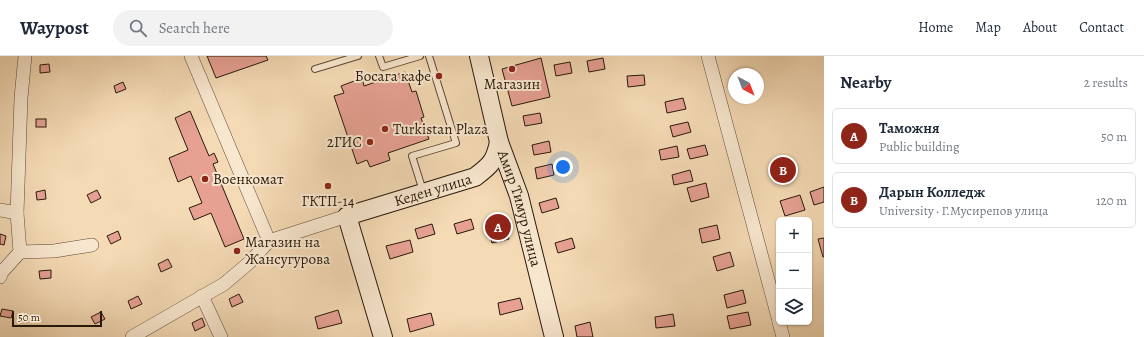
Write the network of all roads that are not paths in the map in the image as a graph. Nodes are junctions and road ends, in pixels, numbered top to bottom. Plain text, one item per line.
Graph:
1 (25, 56) edge
2 (191, 56) edge
3 (358, 56) edge
4 (379, 56) edge
5 (420, 56) edge
6 (429, 56) edge
7 (479, 56) edge
8 (708, 56) edge
9 (315, 69) dead end
10 (500, 142) junction
11 (424, 192) junction
12 (0, 210) edge
13 (17, 213) junction
14 (347, 216) junction
15 (269, 241) junction
16 (92, 245) dead end
17 (20, 252) junction
18 (0, 277) edge
19 (202, 296) junction
20 (776, 310) edge
21 (780, 325) edge
22 (132, 337) edge
23 (221, 337) edge
24 (383, 337) edge
25 (554, 337) edge
26 (783, 337) edge

1 - 13 street
2 - 15 street
3 - 9 lane
4 - 5 lane
6 - 11 lane
7 - 10 main road, Амир Тимур улица
8 - 20 street
10 - 11 main road, Кеден улица
10 - 25 main road, Амир Тимур улица
11 - 14 main road, Кеден улица
12 - 13 street
13 - 17 street
14 - 15 street
14 - 24 main road
15 - 19 street
16 - 17 street
17 - 18 street
19 - 22 street
19 - 23 street
21 - 26 street

